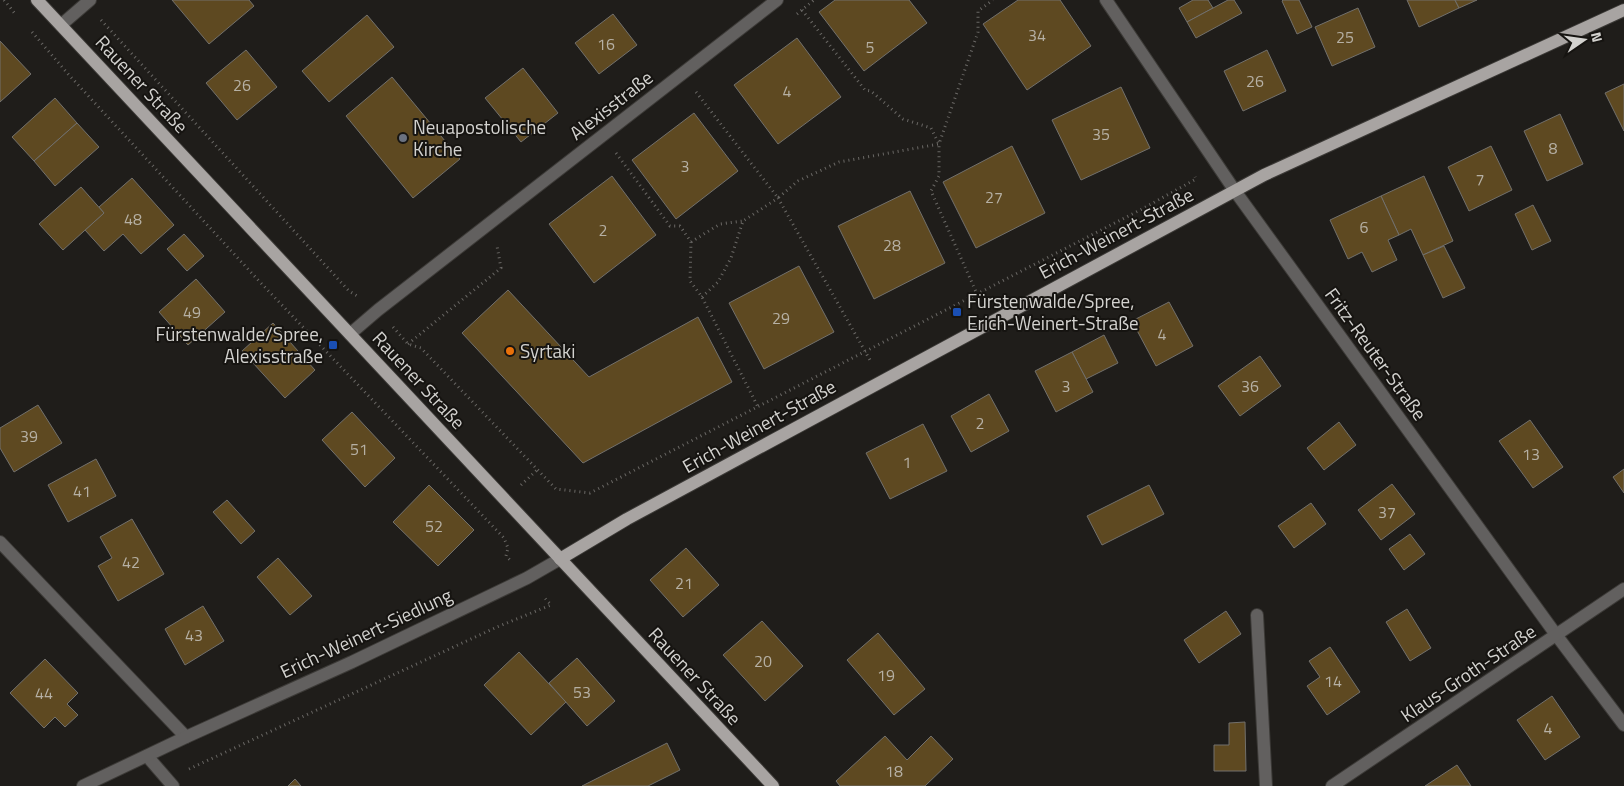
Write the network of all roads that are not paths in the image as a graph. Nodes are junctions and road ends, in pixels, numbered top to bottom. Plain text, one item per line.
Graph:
1 (37, 0) edge
2 (778, 0) edge
3 (1106, 0) edge
4 (87, 2) edge
5 (1624, 10) edge
6 (61, 25) junction
7 (1235, 191) junction
8 (350, 334) junction
9 (0, 542) edge
10 (560, 559) junction
11 (1624, 589) edge
12 (1257, 614) dead end
13 (1557, 636) junction
14 (1624, 724) edge
15 (186, 737) junction
16 (146, 756) junction
17 (170, 782) edge
18 (83, 786) edge
19 (773, 786) edge
20 (1266, 786) edge
21 (1332, 786) edge

1 - 6 main road, Rauener Straße
2 - 8 street, Alexisstraße
3 - 7 street, Fritz-Reuter-Straße
4 - 6 street
5 - 7 main road, Erich-Weinert-Straße
6 - 8 main road, Rauener Straße
7 - 10 main road, Erich-Weinert-Straße
7 - 13 street, Fritz-Reuter-Straße
8 - 10 main road, Rauener Straße
9 - 15 street
10 - 15 street, Erich-Weinert-Siedlung
10 - 19 main road, Rauener Straße
11 - 13 street, Klaus-Groth-Straße
12 - 20 street
13 - 14 street, Fritz-Reuter-Straße
13 - 21 street, Klaus-Groth-Straße
15 - 16 street, Erich-Weinert-Siedlung
16 - 17 street
16 - 18 street, Erich-Weinert-Siedlung

